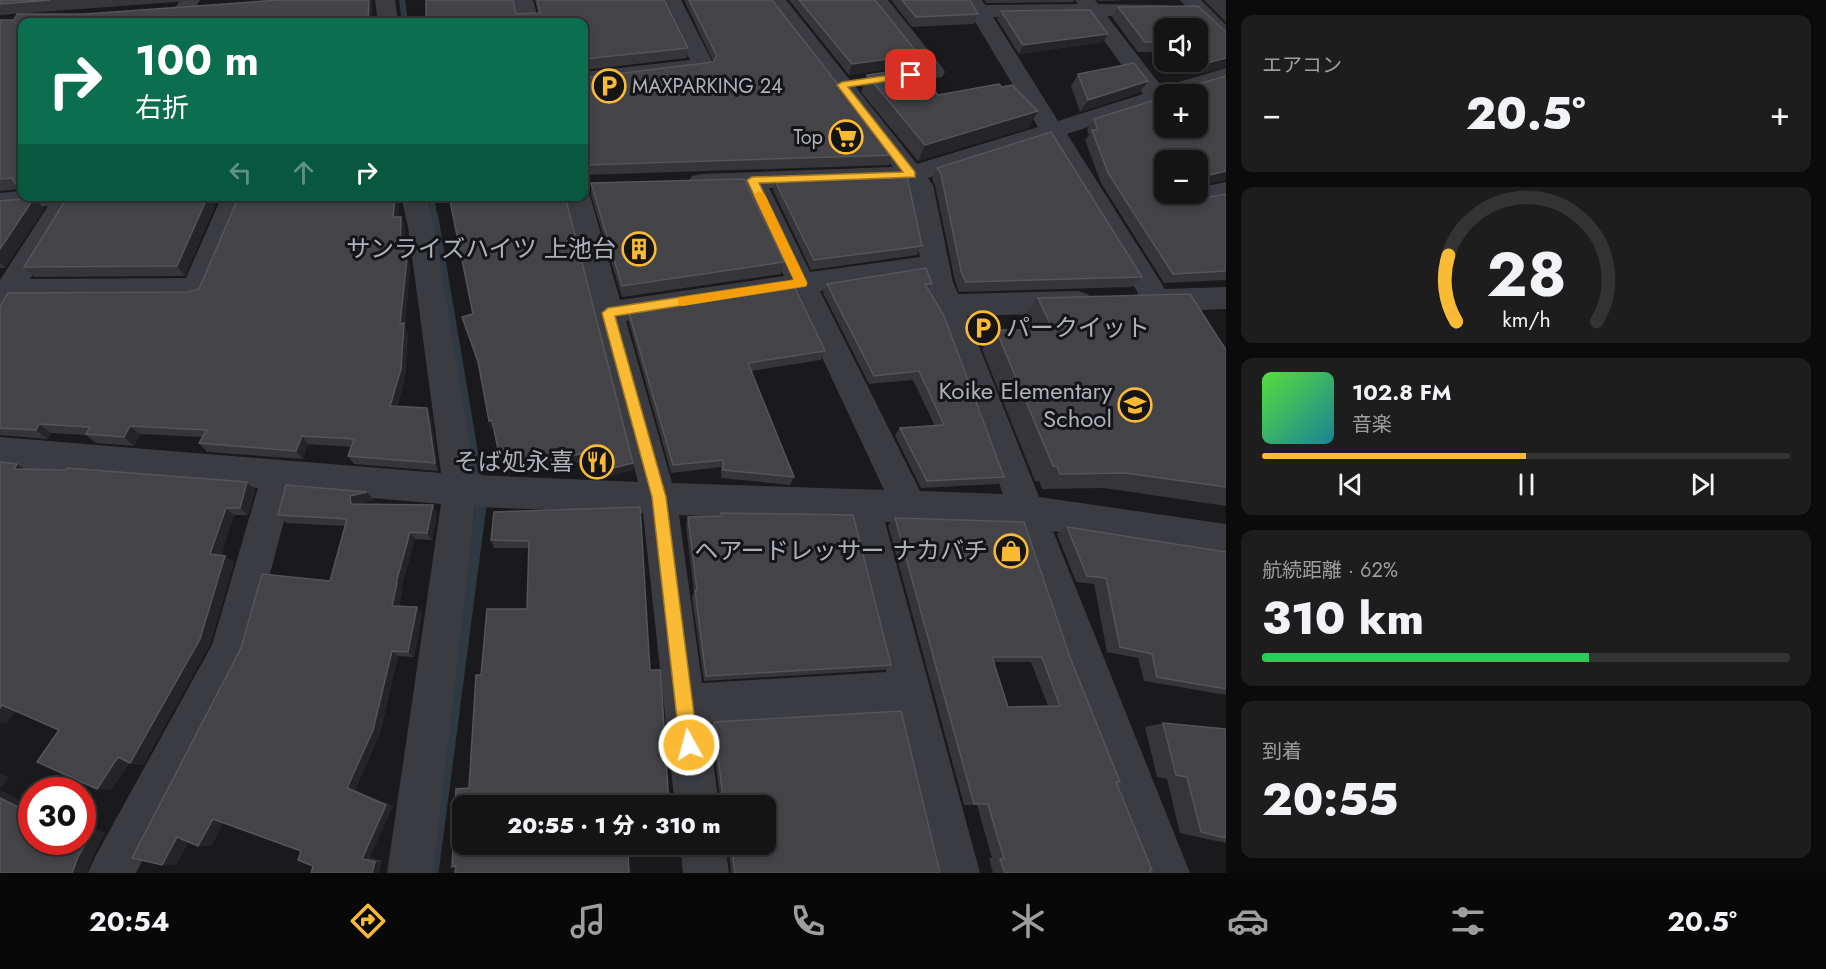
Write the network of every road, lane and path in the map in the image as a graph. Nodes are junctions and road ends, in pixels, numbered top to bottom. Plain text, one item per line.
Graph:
1 (385, 0) edge
2 (523, 0) edge
3 (671, 0) edge
4 (775, 0) edge
5 (877, 0) edge
6 (1194, 4) edge
7 (1089, 5) edge
8 (976, 6) edge
9 (387, 18) edge
10 (528, 18) edge
11 (1226, 37) edge
12 (1226, 75) edge
13 (588, 79) edge
14 (1197, 84) edge
15 (842, 85) junction
16 (1154, 85) edge
17 (1154, 98) edge
18 (1052, 130) junction
19 (911, 175) junction
20 (752, 180) junction
21 (672, 182) edge
22 (588, 189) edge
23 (1226, 191) edge
24 (1208, 194) edge
25 (18, 200) edge
26 (65, 201) edge
27 (233, 201) edge
28 (415, 201) edge
29 (0, 202) edge
30 (918, 266) dead end
31 (802, 283) junction
32 (4, 296) edge
33 (1226, 298) edge
34 (1157, 300) junction
35 (948, 305) junction
36 (608, 313) junction
37 (0, 452) edge
38 (279, 475) junction
39 (471, 491) junction
40 (659, 497) junction
41 (863, 505) junction
42 (909, 506) junction
43 (1027, 511) junction
44 (1226, 542) edge
45 (910, 691) junction
46 (684, 704) junction
47 (696, 795) edge
48 (704, 855) edge
49 (111, 873) edge
50 (410, 873) edge
51 (706, 873) edge
52 (957, 873) edge
53 (1167, 873) edge

1 - 9 street
2 - 10 street
3 - 13 street
4 - 15 street
5 - 15 street
6 - 7 street
6 - 11 street
7 - 8 street
7 - 16 street
8 - 18 street
12 - 14 street
15 - 19 street
17 - 18 street
18 - 19 street
18 - 34 street
19 - 20 street
19 - 35 street
20 - 21 street
20 - 31 street
22 - 36 street
23 - 24 street
25 - 29 street
26 - 32 street
27 - 32 street
28 - 39 street
30 - 31 street
31 - 36 street
31 - 42 street
33 - 34 street
34 - 35 street
35 - 43 street
36 - 40 street
37 - 38 street
38 - 39 street
38 - 49 street
39 - 40 street
39 - 50 street
40 - 41 street
40 - 46 street
41 - 42 street
41 - 45 street
42 - 43 street
43 - 44 street
43 - 53 street
45 - 46 street
45 - 52 street
46 - 47 street
48 - 51 street

